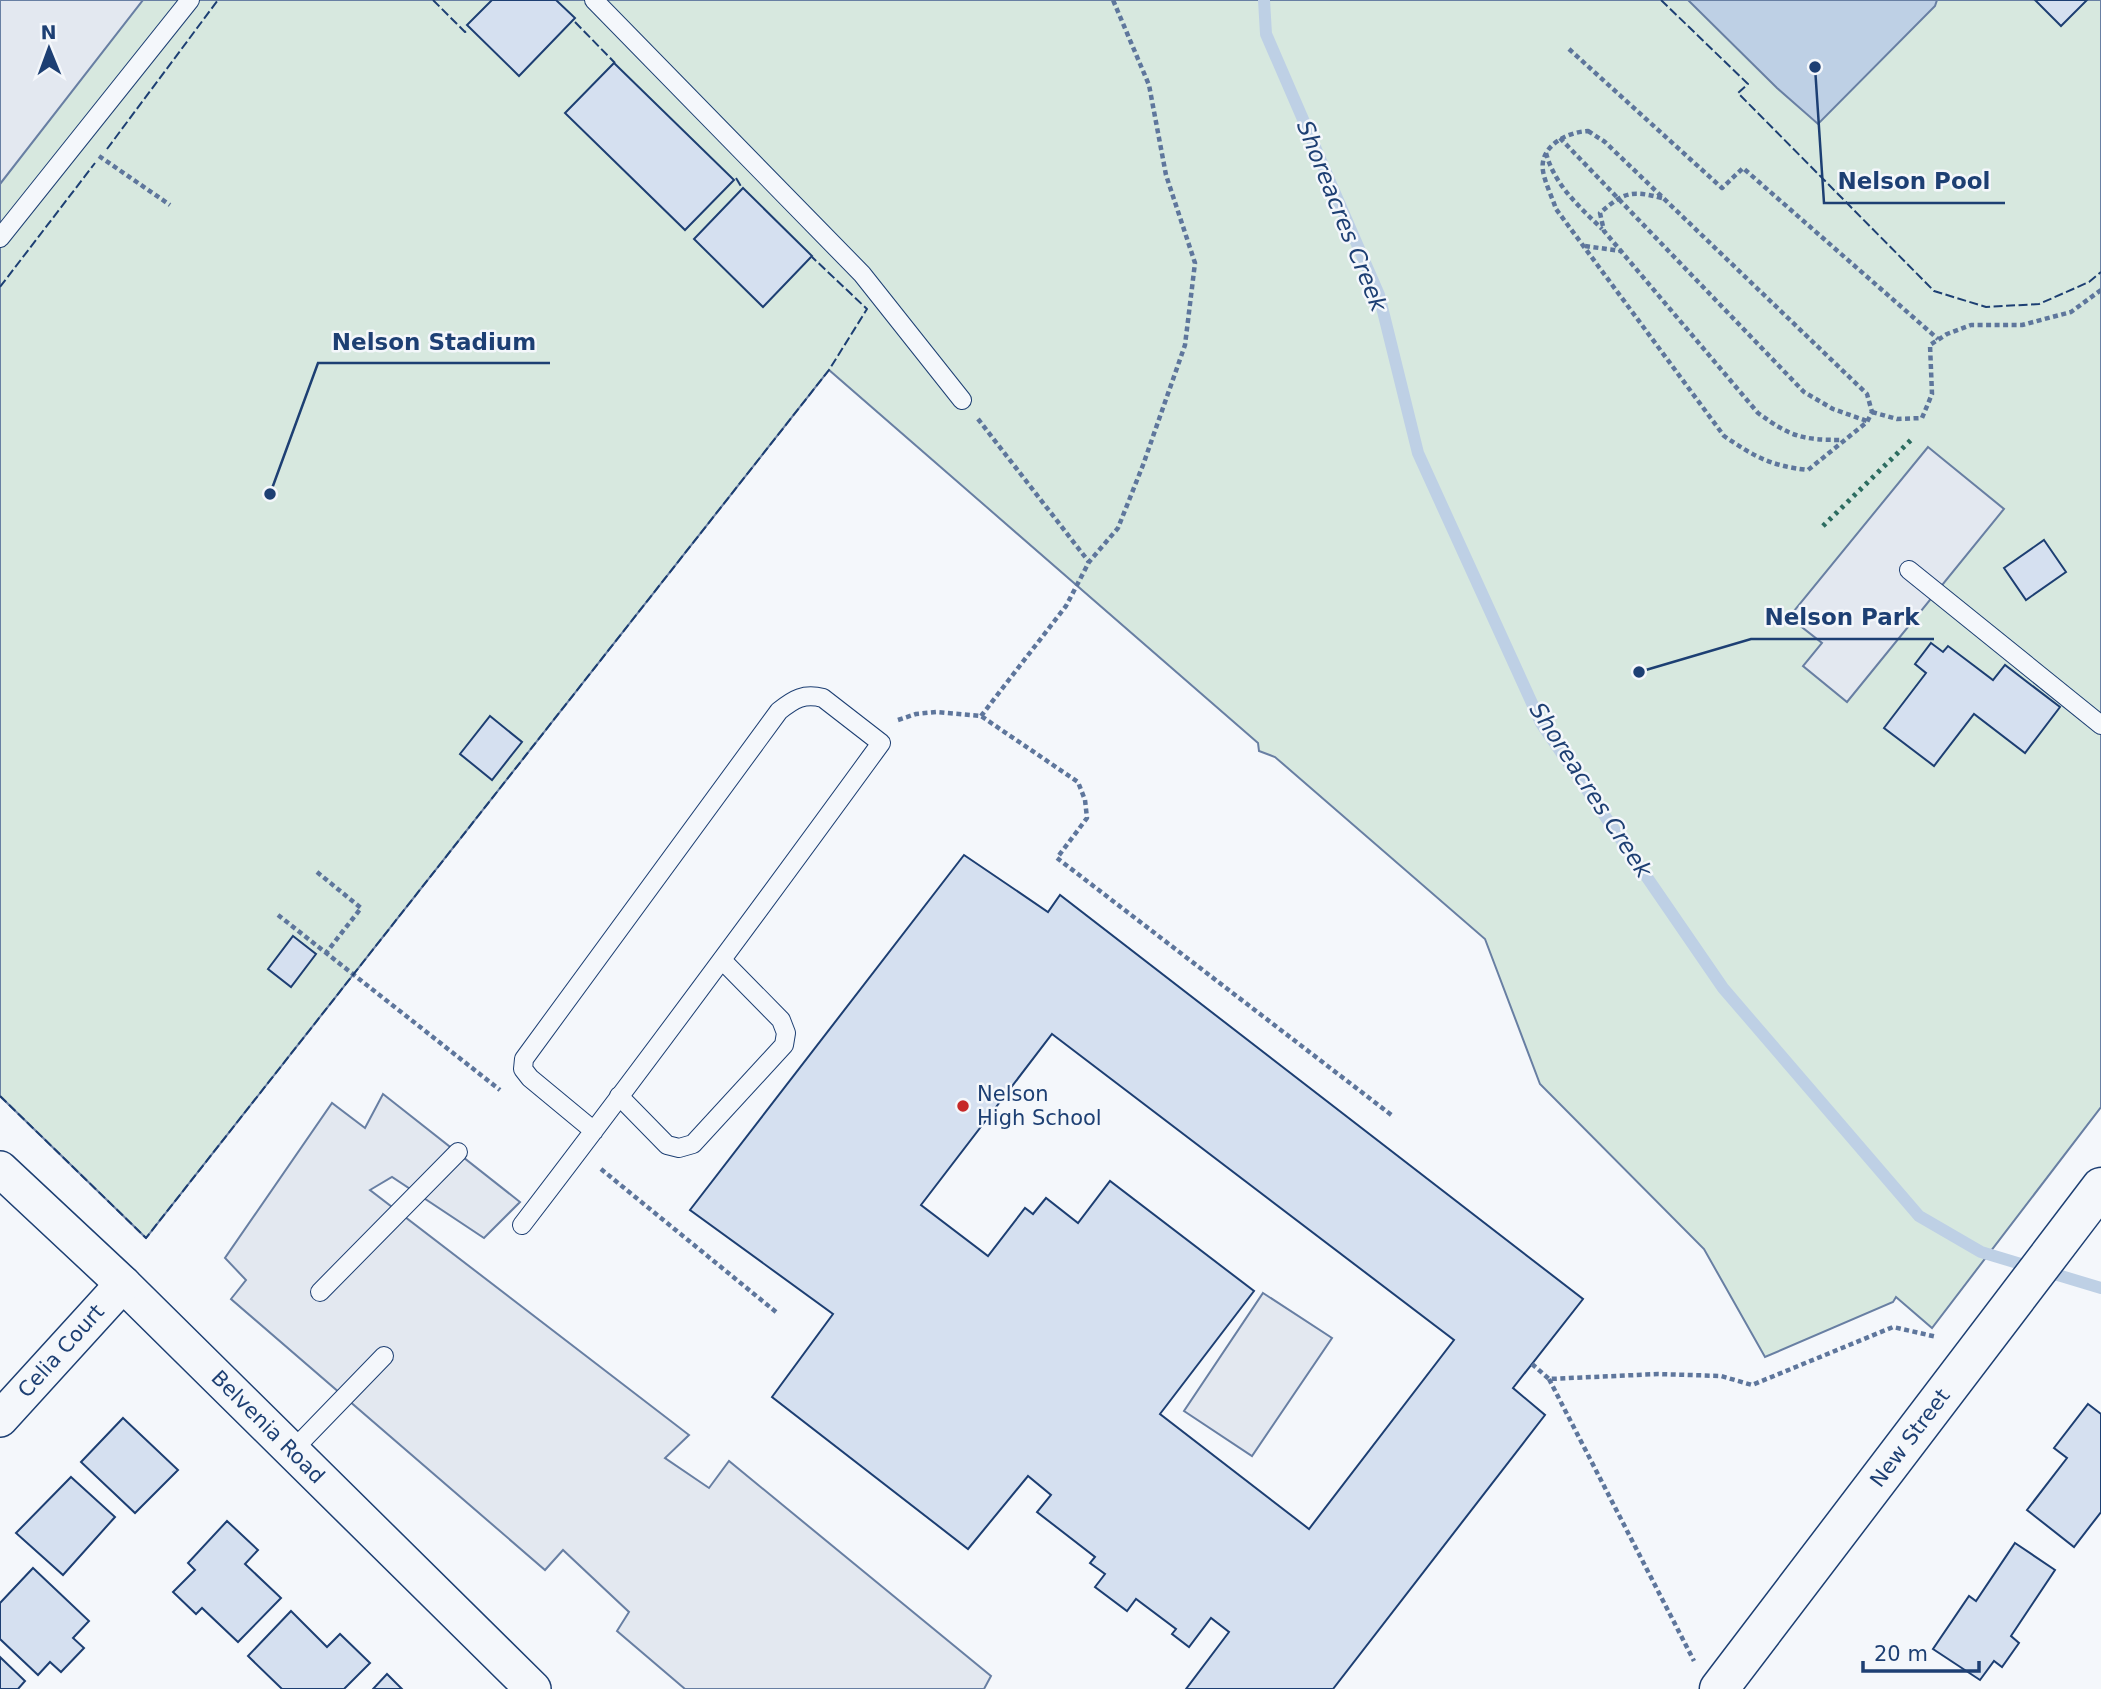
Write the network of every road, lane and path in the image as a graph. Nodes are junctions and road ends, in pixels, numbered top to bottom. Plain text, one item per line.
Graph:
1 (190, 0) edge
2 (594, 0) edge
3 (1113, 0) edge
4 (1569, 49) dead end
5 (1560, 138) junction
6 (78, 141) junction
7 (1546, 153) junction
8 (1618, 197) junction
9 (1663, 198) junction
10 (170, 205) dead end
11 (1604, 231) junction
12 (0, 238) edge
13 (1584, 246) junction
14 (1622, 251) junction
15 (2101, 290) edge
16 (1938, 339) junction
17 (962, 400) joint
18 (1872, 412) junction
19 (1867, 422) junction
20 (1845, 440) junction
21 (1089, 562) junction
22 (1909, 570) dead end
23 (981, 716) junction
24 (2101, 725) edge
25 (881, 743) junction
26 (317, 872) dead end
27 (326, 953) dead end
28 (722, 960) junction
29 (620, 1096) junction
30 (1394, 1117) dead end
31 (594, 1131) junction
32 (458, 1152) dead end
33 (0, 1169) edge
34 (2101, 1187) edge
35 (522, 1225) dead end
36 (123, 1284) junction
37 (320, 1292) dead end
38 (1979, 1347) junction
39 (384, 1356) dead end
40 (1532, 1364) dead end
41 (1549, 1379) junction
42 (0, 1419) edge
43 (292, 1451) junction
44 (1708, 1677) edge
45 (533, 1689) edge

1 - 6 lane
2 - 17 lane
3 - 21 path
4 - 16 path
5 - 7 path
5 - 8 path
5 - 9 path
6 - 10 path
6 - 12 lane
7 - 11 path
7 - 13 path
8 - 9 path
8 - 11 path
8 - 19 path
9 - 18 path
11 - 14 path
13 - 14 path
13 - 20 path
14 - 20 path
15 - 16 path
16 - 18 path
17 - 21 path
18 - 19 path
19 - 20 path
21 - 23 path
22 - 24 lane
23 - 25 path
23 - 30 path
25 - 28 lane
25 - 31 lane
26 - 27 path
28 - 29 lane
28 - 29 lane
29 - 31 lane
31 - 35 lane
32 - 37 lane
33 - 36 street, Belvenia Road
34 - 38 main road, New Street
36 - 42 street, Celia Court
36 - 43 street, Belvenia Road
38 - 41 path
38 - 44 main road, New Street
39 - 43 lane
40 - 41 path
41 - 44 path
43 - 45 street, Belvenia Road

